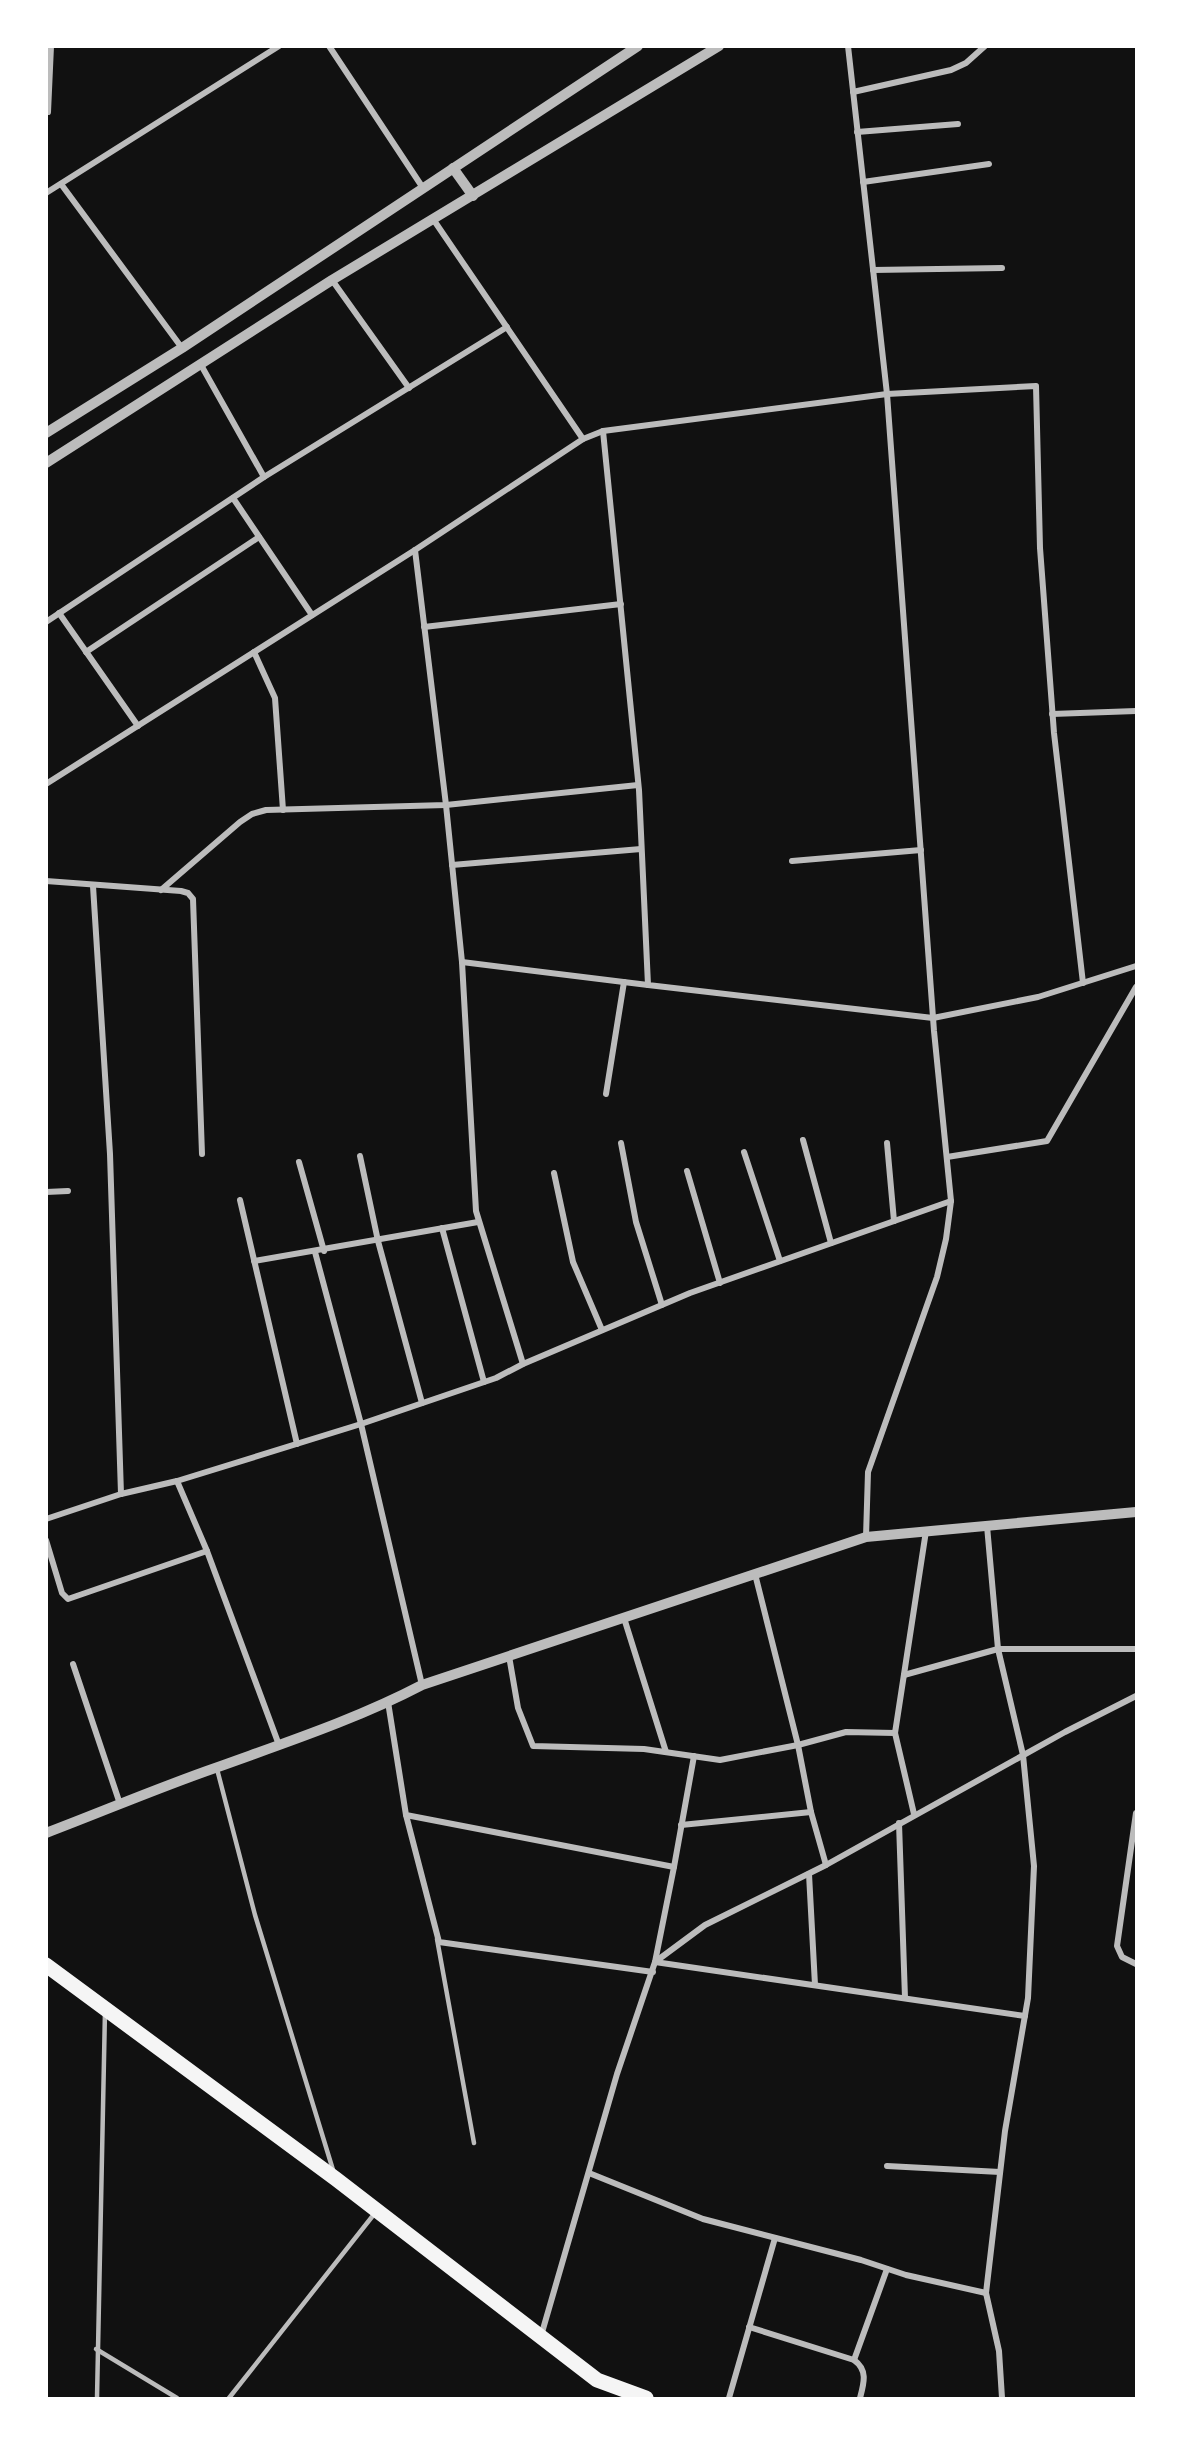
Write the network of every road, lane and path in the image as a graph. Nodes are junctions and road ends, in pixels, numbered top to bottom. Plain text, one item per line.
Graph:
1 (51, 46) edge
2 (279, 46) edge
3 (329, 46) edge
4 (638, 46) edge
5 (719, 46) edge
6 (848, 46) edge
7 (985, 46) edge
8 (853, 92) junction
9 (48, 112) edge
10 (958, 124) dead end
11 (857, 132) junction
12 (989, 164) dead end
13 (453, 168) junction
14 (863, 182) junction
15 (61, 184) junction
16 (423, 188) junction
17 (46, 193) edge
18 (473, 196) junction
19 (433, 219) junction
20 (1002, 268) dead end
21 (873, 270) junction
22 (332, 280) junction
23 (507, 327) junction
24 (182, 348) junction
25 (201, 365) junction
26 (409, 388) junction
27 (887, 394) junction
28 (603, 431) junction
29 (46, 433) edge
30 (583, 439) junction
31 (46, 463) edge
32 (264, 477) junction
33 (232, 498) junction
34 (259, 537) junction
35 (415, 550) junction
36 (621, 604) junction
37 (59, 613) junction
38 (312, 615) junction
39 (46, 622) edge
40 (424, 627) junction
41 (86, 652) junction
42 (254, 652) junction
43 (1137, 711) edge
44 (1052, 714) junction
45 (138, 726) junction
46 (46, 784) edge
47 (638, 785) junction
48 (446, 805) junction
49 (283, 810) junction
50 (641, 849) junction
51 (921, 850) junction
52 (792, 861) dead end
53 (452, 865) junction
54 (46, 881) edge
55 (93, 886) junction
56 (160, 890) junction
57 (462, 962) junction
58 (1137, 966) edge
59 (624, 982) junction
60 (1083, 983) junction
61 (648, 985) junction
62 (1137, 987) edge
63 (933, 1018) junction
64 (606, 1094) dead end
65 (803, 1140) dead end
66 (621, 1143) dead end
67 (887, 1143) dead end
68 (744, 1152) dead end
69 (202, 1154) dead end
70 (360, 1156) dead end
71 (947, 1157) junction
72 (299, 1162) dead end
73 (687, 1171) dead end
74 (554, 1173) dead end
75 (68, 1191) dead end
76 (46, 1192) edge
77 (240, 1200) dead end
78 (951, 1201) junction
79 (894, 1221) junction
80 (478, 1222) junction
81 (442, 1228) junction
82 (378, 1241) junction
83 (831, 1243) junction
84 (324, 1251) junction
85 (315, 1252) junction
86 (254, 1261) junction
87 (780, 1261) junction
88 (720, 1283) junction
89 (662, 1305) junction
90 (602, 1330) junction
91 (524, 1364) junction
92 (484, 1382) junction
93 (422, 1403) junction
94 (361, 1424) junction
95 (297, 1444) junction
96 (177, 1481) junction
97 (122, 1494) junction
98 (1137, 1512) edge
99 (46, 1519) edge
100 (987, 1526) junction
101 (926, 1531) junction
102 (867, 1537) junction
103 (46, 1540) edge
104 (207, 1551) junction
105 (755, 1574) junction
106 (624, 1618) junction
107 (1137, 1648) edge
108 (998, 1649) junction
109 (509, 1656) junction
110 (73, 1664) dead end
111 (904, 1675) junction
112 (422, 1685) junction
113 (1137, 1696) edge
114 (388, 1702) junction
115 (895, 1733) junction
116 (798, 1745) junction
117 (279, 1746) junction
118 (666, 1752) junction
119 (1023, 1755) junction
120 (694, 1756) junction
121 (216, 1767) junction
122 (120, 1805) junction
123 (811, 1812) junction
124 (1137, 1813) edge
125 (914, 1814) junction
126 (406, 1815) junction
127 (899, 1823) junction
128 (681, 1826) junction
129 (46, 1833) edge
130 (826, 1865) junction
131 (674, 1867) junction
132 (809, 1874) junction
133 (437, 1938) junction
134 (656, 1962) junction
135 (1137, 1964) edge
136 (46, 1965) edge
137 (653, 1972) junction
138 (815, 1985) junction
139 (905, 1998) junction
140 (105, 2008) junction
141 (1025, 2016) junction
142 (474, 2143) dead end
143 (887, 2166) dead end
144 (1000, 2172) junction
145 (589, 2173) junction
146 (336, 2179) junction
147 (377, 2211) junction
148 (775, 2238) junction
149 (887, 2269) junction
150 (986, 2293) junction
151 (749, 2327) junction
152 (540, 2337) junction
153 (96, 2349) junction
154 (854, 2360) junction
155 (97, 2398) edge
156 (177, 2398) edge
157 (229, 2398) edge
158 (646, 2398) edge
159 (729, 2398) edge
160 (860, 2398) edge
161 (1002, 2398) edge

1 - 9 street
2 - 15 street
3 - 16 street
4 - 13 street
5 - 18 street
6 - 8 street
7 - 8 street
8 - 11 street
10 - 11 street
11 - 14 street
12 - 14 street
13 - 16 street
13 - 18 street
14 - 21 street
15 - 17 street
15 - 24 street
16 - 24 street
18 - 19 street
19 - 22 street
19 - 23 street
20 - 21 street
21 - 27 street
22 - 25 street
22 - 26 street
23 - 26 street
23 - 30 street
24 - 29 street
25 - 31 street
25 - 32 street
26 - 32 street
27 - 28 street
27 - 44 street
27 - 51 street
28 - 30 street
28 - 36 street
30 - 35 street
32 - 33 street
33 - 34 street
33 - 37 street
34 - 38 street
34 - 41 street
35 - 38 street
35 - 40 street
36 - 40 street
36 - 47 street
37 - 39 street
37 - 41 street
38 - 42 street
40 - 48 street
41 - 45 street
42 - 45 street
42 - 49 street
43 - 44 street
44 - 60 street
45 - 46 street
47 - 48 street
47 - 50 street
48 - 49 street
48 - 53 street
49 - 56 street
50 - 53 street
50 - 61 street
51 - 52 street
51 - 63 street
53 - 57 street
54 - 55 street
55 - 56 street
55 - 97 street
56 - 69 street
57 - 59 street
57 - 80 street
58 - 60 street
59 - 61 street
59 - 64 street
60 - 63 street
61 - 63 street
62 - 71 street
63 - 71 street
65 - 83 street
66 - 89 street
67 - 79 street
68 - 87 street
70 - 82 street
71 - 78 street
72 - 84 street
73 - 88 street
74 - 90 street
75 - 76 street
77 - 86 street
78 - 79 street
78 - 102 street
79 - 83 street
80 - 81 street
80 - 91 street
81 - 82 street
81 - 92 street
82 - 84 street
82 - 93 street
83 - 87 street
84 - 85 street
85 - 86 street
85 - 94 street
86 - 95 street
87 - 88 street
88 - 89 street
89 - 90 street
90 - 91 street
91 - 92 street
92 - 93 street
93 - 94 street
94 - 95 street
94 - 112 street
95 - 96 street
96 - 97 street
96 - 104 street
97 - 99 street
98 - 100 street
100 - 101 street
100 - 108 street
101 - 102 street
101 - 111 street
102 - 105 street
103 - 104 street
104 - 117 street
105 - 106 street
105 - 116 street
106 - 109 street
106 - 118 street
107 - 108 street
108 - 111 street
108 - 119 street
109 - 112 street
109 - 118 street
110 - 122 street
111 - 115 street
112 - 114 street
113 - 119 street
114 - 117 street
114 - 126 street
115 - 116 street
115 - 125 street
116 - 120 street
116 - 123 street
117 - 121 street
118 - 120 street
119 - 125 street
119 - 141 street
120 - 128 street
121 - 122 street
121 - 146 lane
122 - 129 street
123 - 128 street
123 - 130 street
124 - 135 street
125 - 127 street
126 - 131 street
126 - 133 street
127 - 130 street
127 - 139 street
128 - 131 street
130 - 132 street
131 - 134 street
132 - 134 street
132 - 138 street
133 - 137 street
133 - 142 lane
134 - 137 street
134 - 138 street
136 - 140 main road
137 - 145 street
138 - 139 street
139 - 141 street
140 - 146 main road
140 - 153 lane
141 - 144 street
143 - 144 street
144 - 150 street
145 - 148 street
145 - 152 street
146 - 147 main road
147 - 152 main road
147 - 157 lane
148 - 149 street
148 - 151 street
149 - 150 street
149 - 154 street
150 - 161 street
151 - 154 street
151 - 159 street
152 - 158 main road
153 - 155 lane
153 - 156 lane
154 - 160 street

